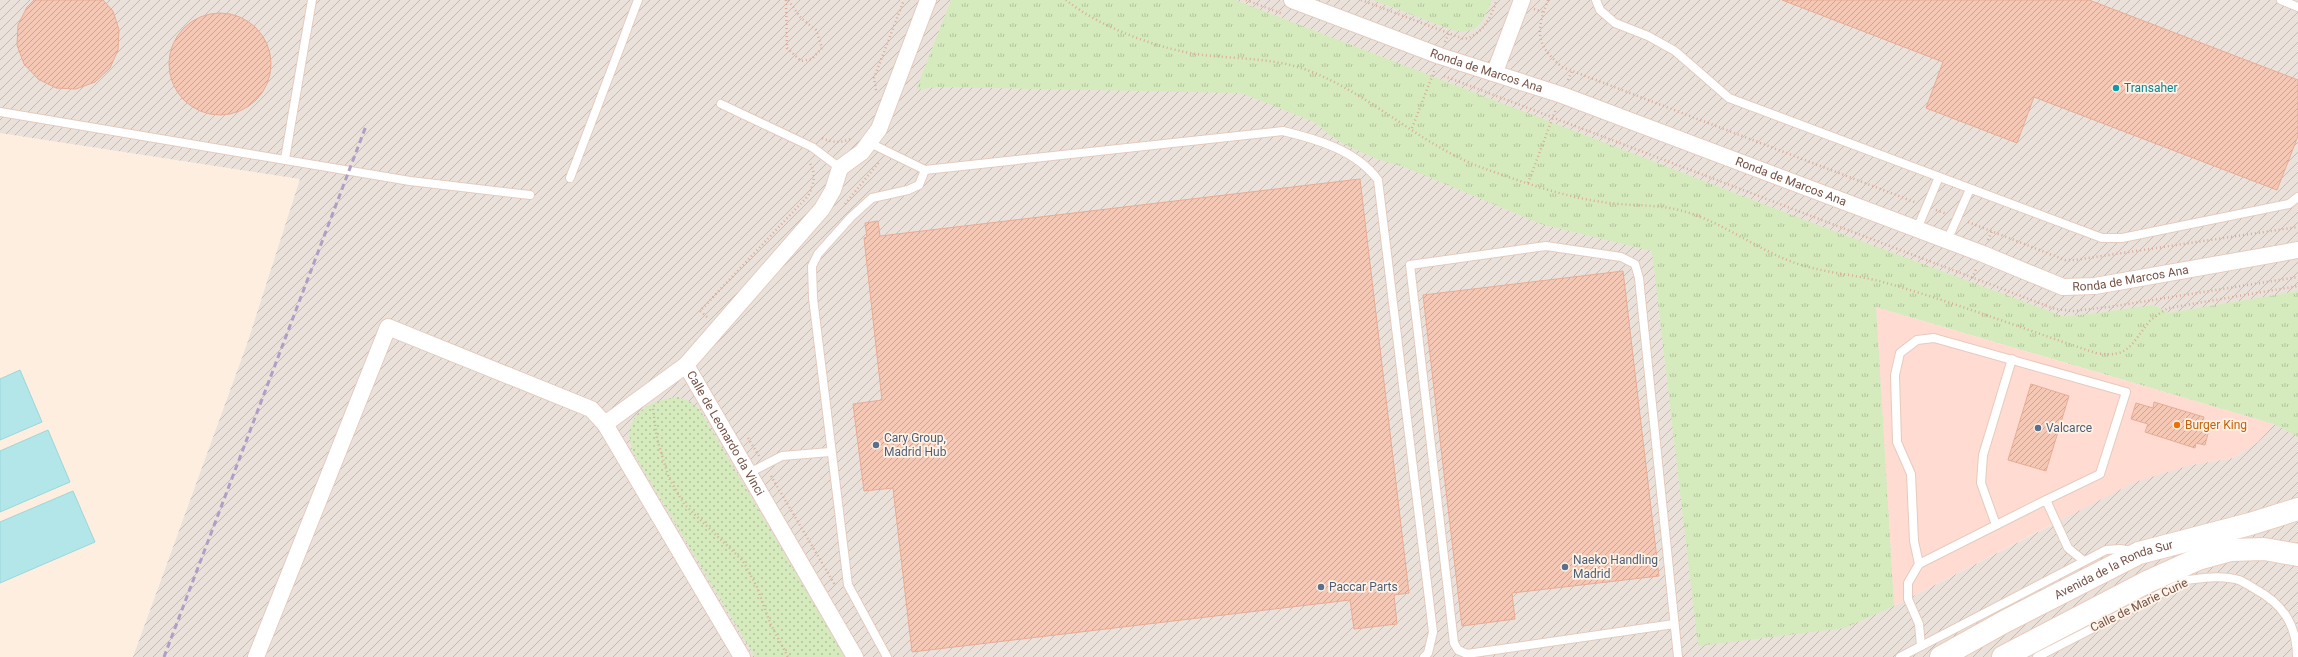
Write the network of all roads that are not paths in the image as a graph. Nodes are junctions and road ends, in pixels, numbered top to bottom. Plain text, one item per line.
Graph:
1 (312, 0) edge
2 (638, 0) edge
3 (928, 0) edge
4 (1292, 0) edge
5 (1522, 0) edge
6 (1596, 0) edge
7 (2281, 0) edge
8 (2298, 6) edge
9 (1495, 72) junction
10 (721, 104) dead end
11 (0, 112) edge
12 (870, 143) junction
13 (285, 159) junction
14 (840, 168) junction
15 (925, 170) junction
16 (1939, 177) junction
17 (570, 178) dead end
18 (1970, 189) junction
19 (530, 195) dead end
20 (2298, 197) edge
21 (1917, 229) junction
22 (1947, 241) junction
23 (2298, 250) edge
24 (2012, 359) junction
25 (686, 364) junction
26 (605, 424) junction
27 (830, 452) junction
28 (749, 473) junction
29 (2046, 500) junction
30 (2298, 509) edge
31 (1996, 525) junction
32 (2139, 553) junction
33 (2298, 555) edge
34 (2084, 561) junction
35 (1919, 564) junction
36 (1674, 624) junction
37 (1921, 646) junction
38 (256, 657) edge
39 (742, 657) edge
40 (855, 657) edge
41 (887, 657) edge
42 (1424, 657) edge
43 (1678, 657) edge
44 (1900, 657) edge
45 (1941, 657) edge
46 (2003, 657) edge
47 (2037, 657) edge
48 (2296, 657) edge

1 - 13 lane
2 - 17 lane
3 - 12 street
4 - 9 street, Ronda de Marcos Ana
5 - 9 street
6 - 16 lane
7 - 8 lane
9 - 21 street, Ronda de Marcos Ana
10 - 14 lane
11 - 13 lane
12 - 14 street
12 - 15 lane
13 - 19 lane
14 - 25 street
15 - 27 lane
15 - 42 lane
16 - 18 lane
16 - 21 lane
18 - 20 lane
18 - 22 lane
21 - 22 street, Ronda de Marcos Ana
22 - 23 street, Ronda de Marcos Ana
24 - 29 lane
24 - 31 lane
24 - 35 lane
25 - 26 street, Calle de Leonardo da Vinci
25 - 28 street, Calle de Leonardo da Vinci
26 - 38 street
26 - 39 street
27 - 28 lane
27 - 41 lane
28 - 40 street, Calle de Leonardo da Vinci
29 - 31 lane
29 - 34 lane
30 - 32 main road, Avenida de la Ronda Sur
31 - 35 lane
32 - 34 lane
32 - 45 main road, Avenida de la Ronda Sur
33 - 46 main road, Avenida de la Ronda Sur
34 - 37 lane
35 - 37 lane
36 - 36 lane
36 - 43 lane
37 - 44 lane
47 - 48 lane, Calle de Marie Curie

